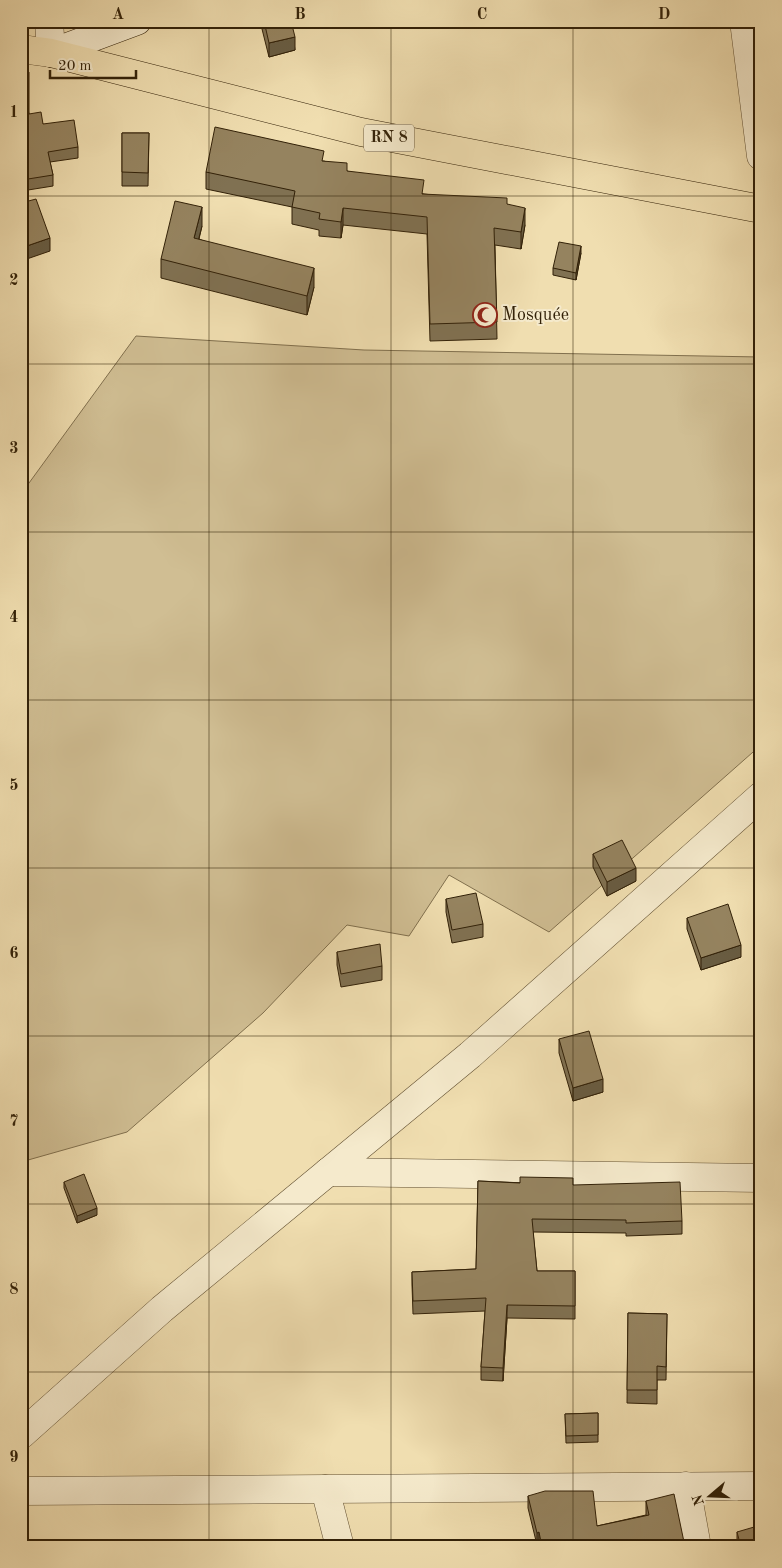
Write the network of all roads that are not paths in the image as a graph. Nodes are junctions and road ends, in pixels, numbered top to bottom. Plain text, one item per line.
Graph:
1 (49, 21) edge
2 (137, 21) edge
3 (744, 21) edge
4 (21, 49) edge
5 (51, 53) junction
6 (761, 156) edge
7 (761, 209) edge
8 (756, 808) edge
9 (328, 1172) junction
10 (761, 1178) edge
11 (21, 1435) edge
12 (686, 1486) junction
13 (761, 1486) edge
14 (325, 1488) junction
15 (21, 1491) edge
16 (340, 1547) edge
17 (697, 1547) edge

1 - 5 street
2 - 5 street
3 - 6 street
4 - 5 main road, RN 8
5 - 7 main road, RN 8
8 - 9 street
9 - 10 street
9 - 11 street
12 - 13 street
12 - 14 street
12 - 17 street
14 - 15 street
14 - 16 street

